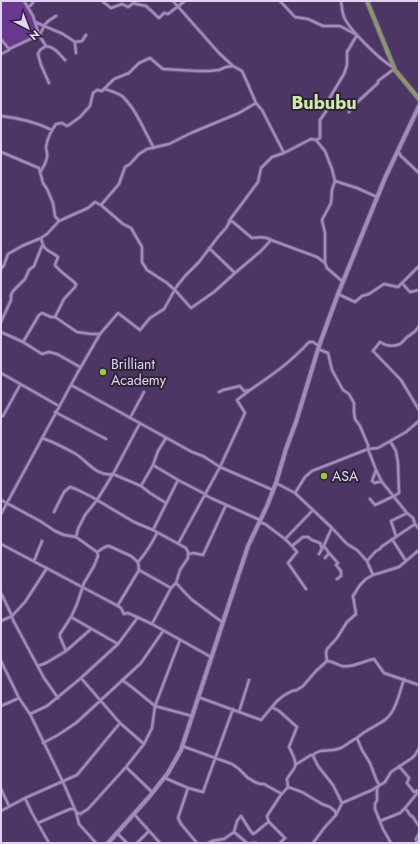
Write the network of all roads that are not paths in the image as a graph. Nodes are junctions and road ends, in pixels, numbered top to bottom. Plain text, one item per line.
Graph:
1 (24, 1) edge
2 (34, 1) edge
3 (102, 1) edge
4 (173, 1) edge
5 (185, 1) edge
6 (280, 1) edge
7 (341, 1) edge
8 (367, 1) edge
9 (133, 2) edge
10 (28, 7) junction
11 (178, 7) junction
12 (56, 16) dead end
13 (35, 22) junction
14 (44, 26) junction
15 (86, 34) dead end
16 (38, 35) junction
17 (357, 35) junction
18 (1, 39) edge
19 (76, 42) junction
20 (46, 46) junction
21 (9, 49) junction
22 (76, 53) dead end
23 (1, 54) edge
24 (65, 60) dead end
25 (233, 66) junction
26 (394, 68) junction
27 (49, 83) dead end
28 (105, 88) junction
29 (419, 99) edge
30 (256, 103) junction
31 (419, 106) edge
32 (349, 112) dead end
33 (1, 116) edge
34 (52, 130) junction
35 (316, 140) junction
36 (154, 148) junction
37 (398, 151) junction
38 (1, 152) edge
39 (284, 153) junction
40 (41, 171) junction
41 (419, 173) edge
42 (335, 181) junction
43 (377, 197) junction
44 (101, 205) junction
45 (60, 221) junction
46 (229, 221) junction
47 (41, 238) junction
48 (271, 240) junction
49 (43, 245) junction
50 (209, 248) junction
51 (325, 263) junction
52 (419, 266) edge
53 (1, 268) edge
54 (235, 273) junction
55 (342, 282) junction
56 (402, 283) junction
57 (175, 290) junction
58 (419, 290) edge
59 (338, 294) junction
60 (55, 317) junction
61 (1, 322) edge
62 (419, 326) edge
63 (1, 332) edge
64 (100, 334) junction
65 (23, 342) junction
66 (318, 348) junction
67 (80, 367) junction
68 (1, 373) edge
69 (20, 385) junction
70 (70, 385) junction
71 (250, 390) junction
72 (144, 392) dead end
73 (219, 392) dead end
74 (59, 406) junction
75 (419, 410) edge
76 (56, 412) junction
77 (1, 416) edge
78 (130, 418) junction
79 (419, 421) edge
80 (140, 423) junction
81 (42, 438) junction
82 (166, 438) junction
83 (106, 439) dead end
84 (390, 441) junction
85 (368, 449) junction
86 (153, 465) junction
87 (220, 467) junction
88 (376, 470) junction
89 (113, 474) junction
90 (178, 480) junction
91 (382, 482) junction
92 (276, 483) junction
93 (141, 486) junction
94 (273, 490) junction
95 (205, 494) junction
96 (295, 494) junction
97 (394, 496) junction
98 (370, 499) dead end
99 (1, 500) edge
100 (97, 500) junction
101 (166, 502) junction
102 (7, 504) junction
103 (226, 505) junction
104 (313, 510) junction
105 (54, 512) dead end
106 (407, 513) junction
107 (1, 514) edge
108 (260, 521) junction
109 (415, 524) junction
110 (332, 528) junction
111 (419, 529) edge
112 (153, 530) junction
113 (157, 533) junction
114 (396, 536) junction
115 (76, 537) junction
116 (285, 539) junction
117 (392, 539) junction
118 (42, 541) dead end
119 (1, 544) edge
120 (178, 544) junction
121 (292, 546) junction
122 (323, 548) junction
123 (419, 550) edge
124 (97, 552) junction
125 (188, 554) junction
126 (319, 554) dead end
127 (330, 554) junction
128 (325, 558) dead end
129 (34, 561) junction
130 (367, 561) junction
131 (406, 561) junction
132 (138, 562) junction
133 (47, 568) junction
134 (139, 570) junction
135 (373, 575) junction
136 (337, 579) dead end
137 (176, 582) junction
138 (82, 586) junction
139 (171, 588) junction
140 (306, 590) dead end
141 (1, 593) edge
142 (118, 606) junction
143 (12, 616) junction
144 (71, 617) junction
145 (138, 617) junction
146 (1, 621) edge
147 (222, 622) junction
148 (152, 624) junction
149 (91, 629) junction
150 (164, 631) junction
151 (180, 640) junction
152 (118, 644) junction
153 (66, 651) junction
154 (211, 657) junction
155 (1, 661) edge
156 (327, 661) junction
157 (38, 666) junction
158 (6, 672) junction
159 (1, 674) edge
160 (81, 678) junction
161 (404, 679) junction
162 (122, 680) junction
163 (249, 680) dead end
164 (419, 685) edge
165 (198, 697) junction
166 (20, 698) junction
167 (58, 698) junction
168 (101, 700) junction
169 (1, 706) edge
170 (155, 706) junction
171 (272, 707) junction
172 (233, 709) junction
173 (239, 712) junction
174 (30, 714) junction
175 (192, 716) junction
176 (120, 723) junction
177 (357, 738) junction
178 (43, 743) junction
179 (144, 744) junction
180 (182, 746) junction
181 (419, 748) edge
182 (313, 755) junction
183 (215, 758) junction
184 (295, 765) junction
185 (399, 766) junction
186 (126, 767) junction
187 (165, 778) junction
188 (63, 782) junction
189 (379, 785) junction
190 (288, 787) junction
191 (188, 788) junction
192 (1, 789) edge
193 (419, 791) edge
194 (152, 793) junction
195 (282, 794) junction
196 (25, 798) junction
197 (342, 802) junction
198 (9, 806) junction
199 (405, 808) junction
200 (1, 811) edge
201 (75, 811) junction
202 (134, 814) junction
203 (336, 815) junction
204 (380, 821) junction
205 (269, 822) junction
206 (38, 824) junction
207 (419, 826) edge
208 (149, 830) junction
209 (234, 832) junction
210 (117, 833) junction
211 (419, 834) edge
212 (49, 843) edge
213 (96, 843) edge
214 (108, 843) edge
215 (127, 843) edge
216 (137, 843) edge
217 (160, 843) edge
218 (197, 843) edge
219 (209, 843) edge
220 (247, 843) edge
221 (252, 843) edge
222 (256, 843) edge
223 (280, 843) edge
224 (313, 843) edge
225 (391, 843) edge
226 (417, 843) edge

1 - 10 street
2 - 10 street
3 - 9 street
4 - 11 street
5 - 11 street
6 - 17 street
7 - 17 street
8 - 26 main road
9 - 11 street
10 - 13 street
11 - 25 street
12 - 14 street
13 - 14 street
13 - 16 street
14 - 16 street
14 - 19 street
15 - 19 street
16 - 20 street
16 - 21 street
17 - 26 street
17 - 35 street
18 - 21 street
19 - 22 street
20 - 24 street
20 - 27 street
21 - 23 street
25 - 28 street
25 - 30 street
26 - 29 main road
26 - 32 street
28 - 34 street
28 - 36 street
30 - 36 street
30 - 39 street
31 - 37 street
33 - 34 street
34 - 40 street
35 - 39 street
35 - 42 street
36 - 44 street
37 - 41 street
37 - 43 street
38 - 40 street
39 - 46 street
40 - 45 street
42 - 43 street
42 - 51 street
43 - 55 street
44 - 45 street
44 - 57 street
45 - 47 street
46 - 48 street
46 - 50 street
47 - 49 street
47 - 53 street
48 - 51 street
48 - 54 street
49 - 60 street
49 - 61 street
50 - 54 street
50 - 57 street
51 - 55 street
52 - 56 street
54 - 57 street
55 - 59 street
56 - 58 street
56 - 59 street
57 - 64 street
59 - 66 street
60 - 64 street
60 - 65 street
62 - 75 street
63 - 65 street
64 - 67 street
65 - 67 street
66 - 71 street
66 - 85 street
66 - 92 street
67 - 70 street
68 - 69 street
69 - 74 street
69 - 77 street
70 - 74 street
70 - 78 street
71 - 73 street
71 - 87 street
72 - 78 street
74 - 76 street
76 - 81 street
76 - 83 street
78 - 80 street
79 - 84 street
80 - 82 street
80 - 89 street
81 - 89 street
81 - 102 street
82 - 86 street
82 - 87 street
84 - 85 street
84 - 97 street
85 - 88 street
85 - 96 street
86 - 90 street
86 - 93 street
87 - 94 street
87 - 95 street
88 - 91 street
88 - 91 street
89 - 93 street
89 - 100 street
90 - 95 street
90 - 101 street
91 - 97 street
92 - 94 street
92 - 96 street
93 - 101 street
94 - 108 street
95 - 103 street
95 - 120 street
96 - 104 street
97 - 98 street
97 - 106 street
99 - 102 street
100 - 105 street
100 - 112 street
100 - 115 street
101 - 112 street
102 - 107 street
102 - 115 street
103 - 108 street
103 - 125 street
104 - 110 street
104 - 116 street
106 - 109 street
106 - 114 street
108 - 116 street
108 - 147 street
109 - 111 street
109 - 114 street
110 - 122 street
110 - 130 street
112 - 113 street
113 - 120 street
113 - 132 street
114 - 117 street
115 - 124 street
116 - 121 street
117 - 130 street
117 - 131 street
118 - 129 street
119 - 129 street
120 - 125 street
121 - 122 street
121 - 140 street
122 - 126 street
122 - 127 street
123 - 131 street
124 - 132 street
124 - 138 street
125 - 137 street
127 - 128 street
127 - 136 street
129 - 133 street
130 - 135 street
131 - 135 street
132 - 134 street
133 - 138 street
133 - 143 street
134 - 139 street
134 - 142 street
135 - 156 street
137 - 139 street
137 - 147 street
138 - 142 street
138 - 144 street
139 - 148 street
141 - 143 street
142 - 145 street
143 - 146 street
143 - 157 street
144 - 149 street
144 - 153 street
145 - 148 street
145 - 152 street
147 - 154 street
148 - 150 street
149 - 152 street
149 - 153 street
150 - 151 street
150 - 162 street
151 - 154 street
151 - 170 street
152 - 160 street
153 - 157 street
154 - 165 street
155 - 158 street
156 - 161 street
156 - 171 street
157 - 167 street
158 - 159 street
158 - 166 street
160 - 167 street
160 - 168 street
161 - 164 street
161 - 177 street
162 - 168 street
162 - 170 street
163 - 173 street
165 - 172 street
165 - 175 street
166 - 169 street
166 - 174 street
167 - 174 street
168 - 176 street
168 - 178 street
170 - 175 street
170 - 179 street
171 - 173 street
171 - 184 street
172 - 173 street
172 - 183 street
174 - 178 street
175 - 180 street
176 - 179 street
176 - 188 street
177 - 182 street
177 - 189 street
178 - 188 street
179 - 186 street
180 - 183 street
180 - 187 street
181 - 185 street
182 - 184 street
182 - 197 street
183 - 191 street
183 - 195 street
184 - 190 street
185 - 189 street
185 - 193 street
186 - 194 street
186 - 201 street
187 - 191 street
187 - 194 street
188 - 196 street
188 - 201 street
189 - 197 street
189 - 204 street
190 - 195 street
190 - 203 street
191 - 218 street
192 - 198 street
193 - 199 street
194 - 202 street
195 - 205 street
196 - 198 street
196 - 206 street
197 - 203 street
198 - 200 street
199 - 204 street
199 - 207 street
201 - 206 street
201 - 213 street
202 - 208 street
202 - 210 street
203 - 224 street
204 - 225 street
205 - 209 street
205 - 223 street
206 - 212 street
208 - 216 street
208 - 217 street
209 - 219 street
209 - 220 street
210 - 214 street
210 - 215 street
211 - 226 street
221 - 222 street

